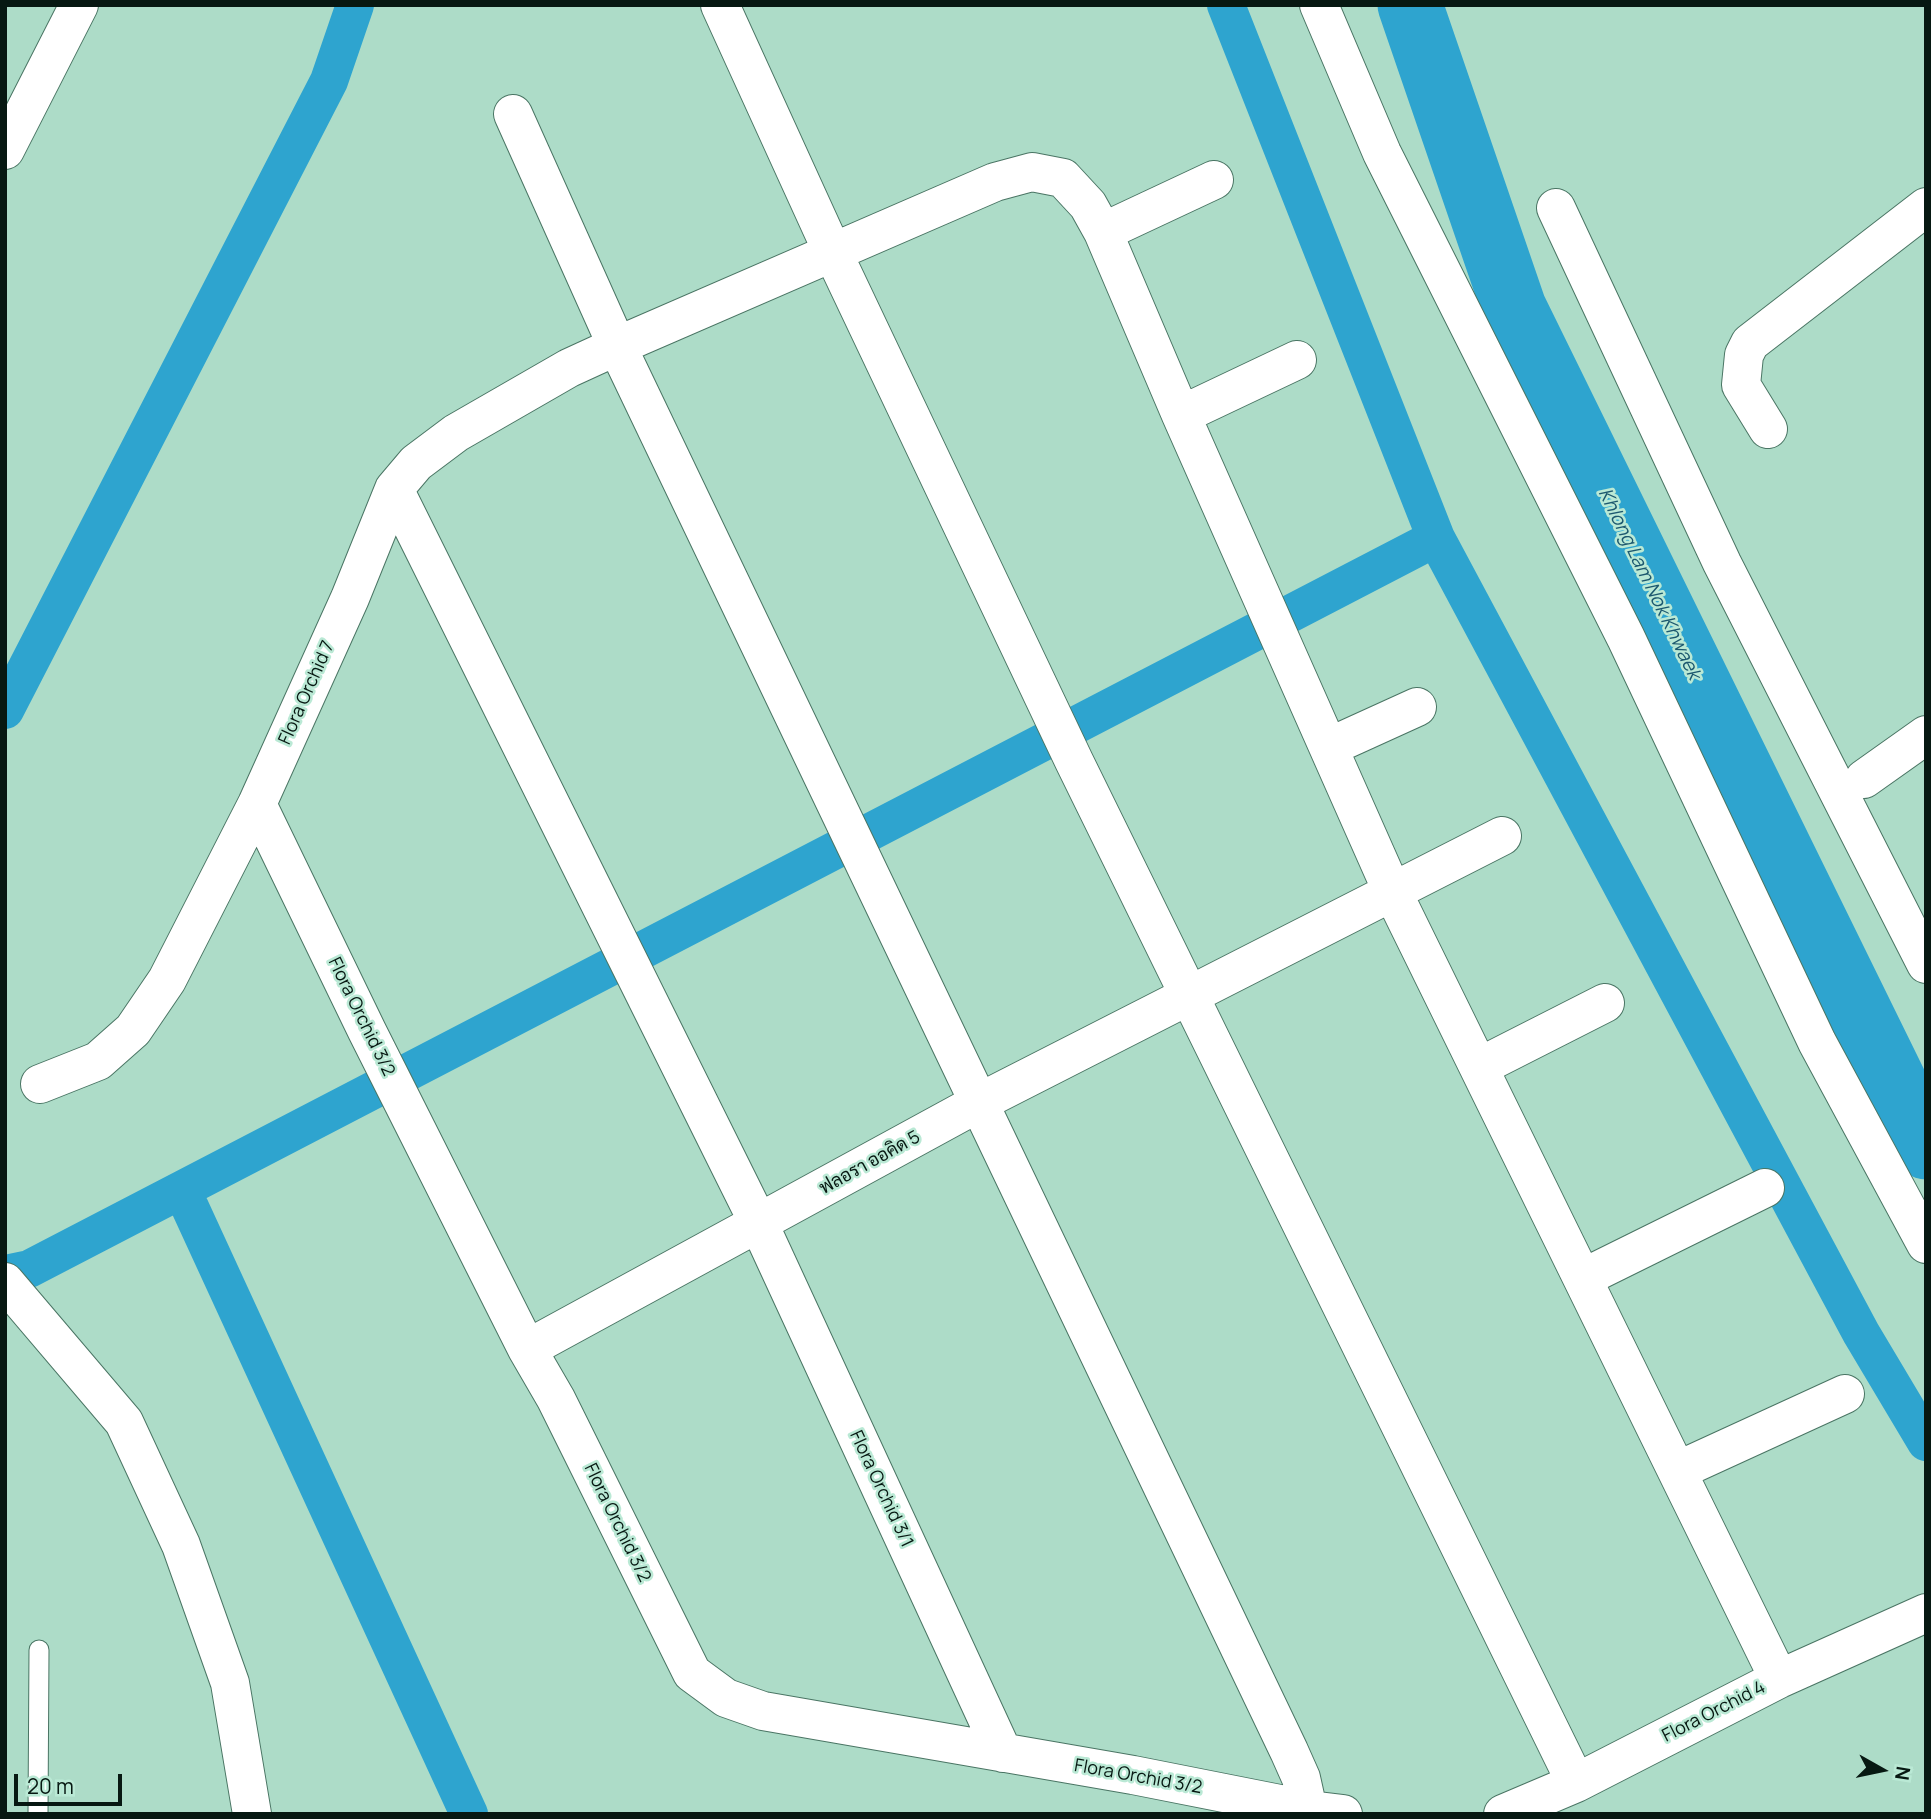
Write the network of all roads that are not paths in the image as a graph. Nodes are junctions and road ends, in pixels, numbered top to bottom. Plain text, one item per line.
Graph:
1 (79, 5) edge
2 (720, 5) edge
3 (1319, 5) edge
4 (513, 114) dead end
5 (5, 150) edge
6 (1214, 180) dead end
7 (1926, 207) edge
8 (1556, 208) dead end
9 (1104, 232) junction
10 (833, 253) junction
11 (617, 346) junction
12 (1297, 360) dead end
13 (1181, 415) junction
14 (1768, 429) dead end
15 (394, 489) junction
16 (1417, 707) dead end
17 (1926, 735) edge
18 (1329, 747) junction
19 (1864, 779) dead end
20 (257, 804) junction
21 (1502, 836) dead end
22 (1392, 891) junction
23 (1926, 964) edge
24 (1189, 995) junction
25 (1605, 1003) dead end
26 (1479, 1067) junction
27 (40, 1084) dead end
28 (980, 1102) junction
29 (1765, 1188) dead end
30 (759, 1224) junction
31 (1926, 1244) edge
32 (1583, 1278) junction
33 (14, 1292) edge
34 (527, 1349) junction
35 (1845, 1394) dead end
36 (1677, 1471) junction
37 (1926, 1613) edge
38 (39, 1650) dead end
39 (1779, 1679) junction
40 (1003, 1753) junction
41 (1576, 1783) junction
42 (1321, 1812) edge
43 (38, 1814) edge
44 (252, 1814) edge
45 (1503, 1814) edge

1 - 5 street
2 - 10 street
3 - 31 street
4 - 11 street
6 - 9 street
7 - 14 street
8 - 23 street
9 - 10 street, Flora Orchid 7
9 - 13 street, Flora Orchid 7
10 - 11 street, Flora Orchid 7
10 - 24 street
11 - 15 street, Flora Orchid 7
11 - 28 street
12 - 13 street
13 - 18 street, Flora Orchid 7
15 - 20 street, Flora Orchid 7
15 - 30 street, Flora Orchid 3/1
16 - 18 street
17 - 19 street
18 - 22 street, Flora Orchid 7
20 - 27 street, Flora Orchid 7
20 - 34 street, Flora Orchid 3/2
21 - 22 street, ฟลอรา ออคิด 5
22 - 24 street, ฟลอรา ออคิด 5
22 - 26 street, Flora Orchid 7
24 - 28 street, ฟลอรา ออคิด 5
24 - 41 street
25 - 26 street
26 - 32 street, Flora Orchid 7
28 - 30 street, ฟลอรา ออคิด 5
28 - 42 street
29 - 32 street
30 - 34 street, ฟลอรา ออคิด 5
30 - 40 street, Flora Orchid 3/1
32 - 36 street, Flora Orchid 7
33 - 44 street
34 - 40 street, Flora Orchid 3/2
35 - 36 street
36 - 39 street, Flora Orchid 7
37 - 39 street, Flora Orchid 4
38 - 43 lane
39 - 41 street, Flora Orchid 4
40 - 42 street, Flora Orchid 3/2
41 - 45 street, Flora Orchid 4

